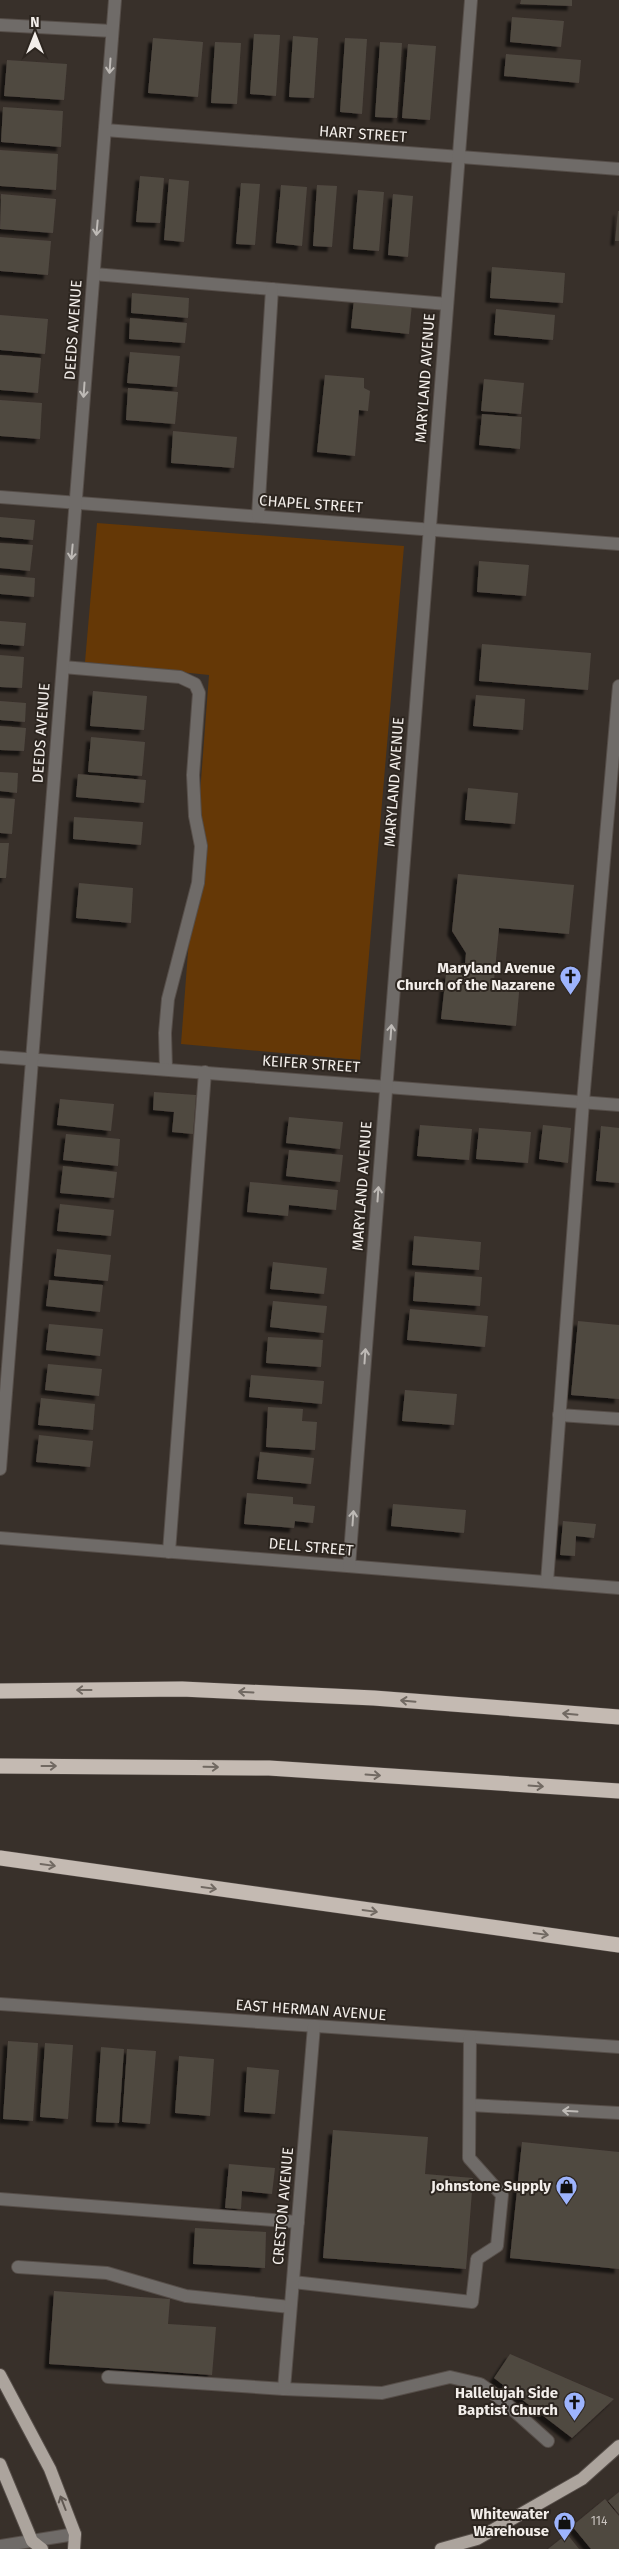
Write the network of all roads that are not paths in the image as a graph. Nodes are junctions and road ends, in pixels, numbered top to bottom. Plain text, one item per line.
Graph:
1 (115, 0) edge
2 (471, 0) edge
3 (0, 25) edge
4 (112, 31) junction
5 (105, 130) junction
6 (459, 157) junction
7 (619, 169) edge
8 (94, 274) junction
9 (272, 289) junction
10 (448, 304) junction
11 (0, 497) edge
12 (76, 502) junction
13 (258, 516) junction
14 (430, 529) junction
15 (619, 544) edge
16 (63, 667) junction
17 (619, 686) edge
18 (0, 1056) edge
19 (32, 1059) junction
20 (166, 1069) junction
21 (206, 1072) junction
22 (386, 1086) junction
23 (583, 1102) junction
24 (619, 1105) edge
25 (559, 1415) junction
26 (619, 1419) edge
27 (0, 1469) edge
28 (0, 1538) edge
29 (169, 1552) junction
30 (349, 1566) junction
31 (547, 1582) junction
32 (619, 1588) edge
33 (0, 1690) edge
34 (619, 1717) edge
35 (0, 1766) edge
36 (619, 1792) edge
37 (0, 1858) edge
38 (595, 1942) junction
39 (619, 1945) edge
40 (619, 1952) edge
41 (0, 2004) edge
42 (314, 2026) junction
43 (470, 2037) junction
44 (619, 2048) edge
45 (470, 2105) junction
46 (619, 2113) edge
47 (0, 2199) edge
48 (298, 2222) junction
49 (18, 2267) dead end
50 (293, 2282) junction
51 (290, 2307) junction
52 (0, 2375) edge
53 (108, 2377) dead end
54 (284, 2389) junction
55 (548, 2441) dead end
56 (619, 2446) edge
57 (0, 2464) edge
58 (75, 2534) junction
59 (37, 2545) edge
60 (0, 2546) edge
61 (74, 2549) edge
62 (441, 2549) edge

1 - 4 street, DEEDS AVENUE
2 - 6 street, MARYLAND AVENUE
3 - 4 street
4 -> 5 street, DEEDS AVENUE
5 - 6 street, HART STREET
5 -> 8 street, DEEDS AVENUE
6 - 7 street, HART STREET
6 - 10 street, MARYLAND AVENUE
8 - 9 street
8 -> 12 street, DEEDS AVENUE
9 - 10 street
9 - 13 street
10 - 14 street, MARYLAND AVENUE
11 - 12 street, CHAPEL STREET
12 - 13 street, CHAPEL STREET
12 -> 16 street, DEEDS AVENUE
13 - 14 street, CHAPEL STREET
14 - 15 street, CHAPEL STREET
22 -> 14 street, MARYLAND AVENUE
16 - 19 street, DEEDS AVENUE
16 - 20 street
17 - 23 street
18 - 19 street, KEIFER STREET
19 - 20 street, KEIFER STREET
19 - 27 street, DEEDS AVENUE
20 - 21 street, KEIFER STREET
21 - 22 street, KEIFER STREET
21 - 29 street
22 - 23 street, KEIFER STREET
30 -> 22 street, MARYLAND AVENUE
23 - 24 street, KEIFER STREET
23 - 25 street
25 - 26 street
25 - 31 street
28 - 29 street, DELL STREET
29 - 30 street, DELL STREET
30 - 31 street, DELL STREET
31 - 32 street, DELL STREET
34 -> 33 highway
35 -> 36 highway
37 -> 38 highway
38 - 39 highway
38 - 40 highway
41 - 42 street, EAST HERMAN AVENUE
42 - 43 street, EAST HERMAN AVENUE
42 - 48 street, CRESTON AVENUE
43 - 44 street, EAST HERMAN AVENUE
43 - 45 street
46 -> 45 street
45 - 50 street
47 - 48 street
48 - 50 street, CRESTON AVENUE
49 - 51 street
50 - 51 street, CRESTON AVENUE
51 - 54 street, CRESTON AVENUE
58 -> 52 main road
53 - 54 street
54 - 55 street
56 - 62 main road
57 - 59 main road
58 - 59 street
58 - 61 main road
59 - 60 street

